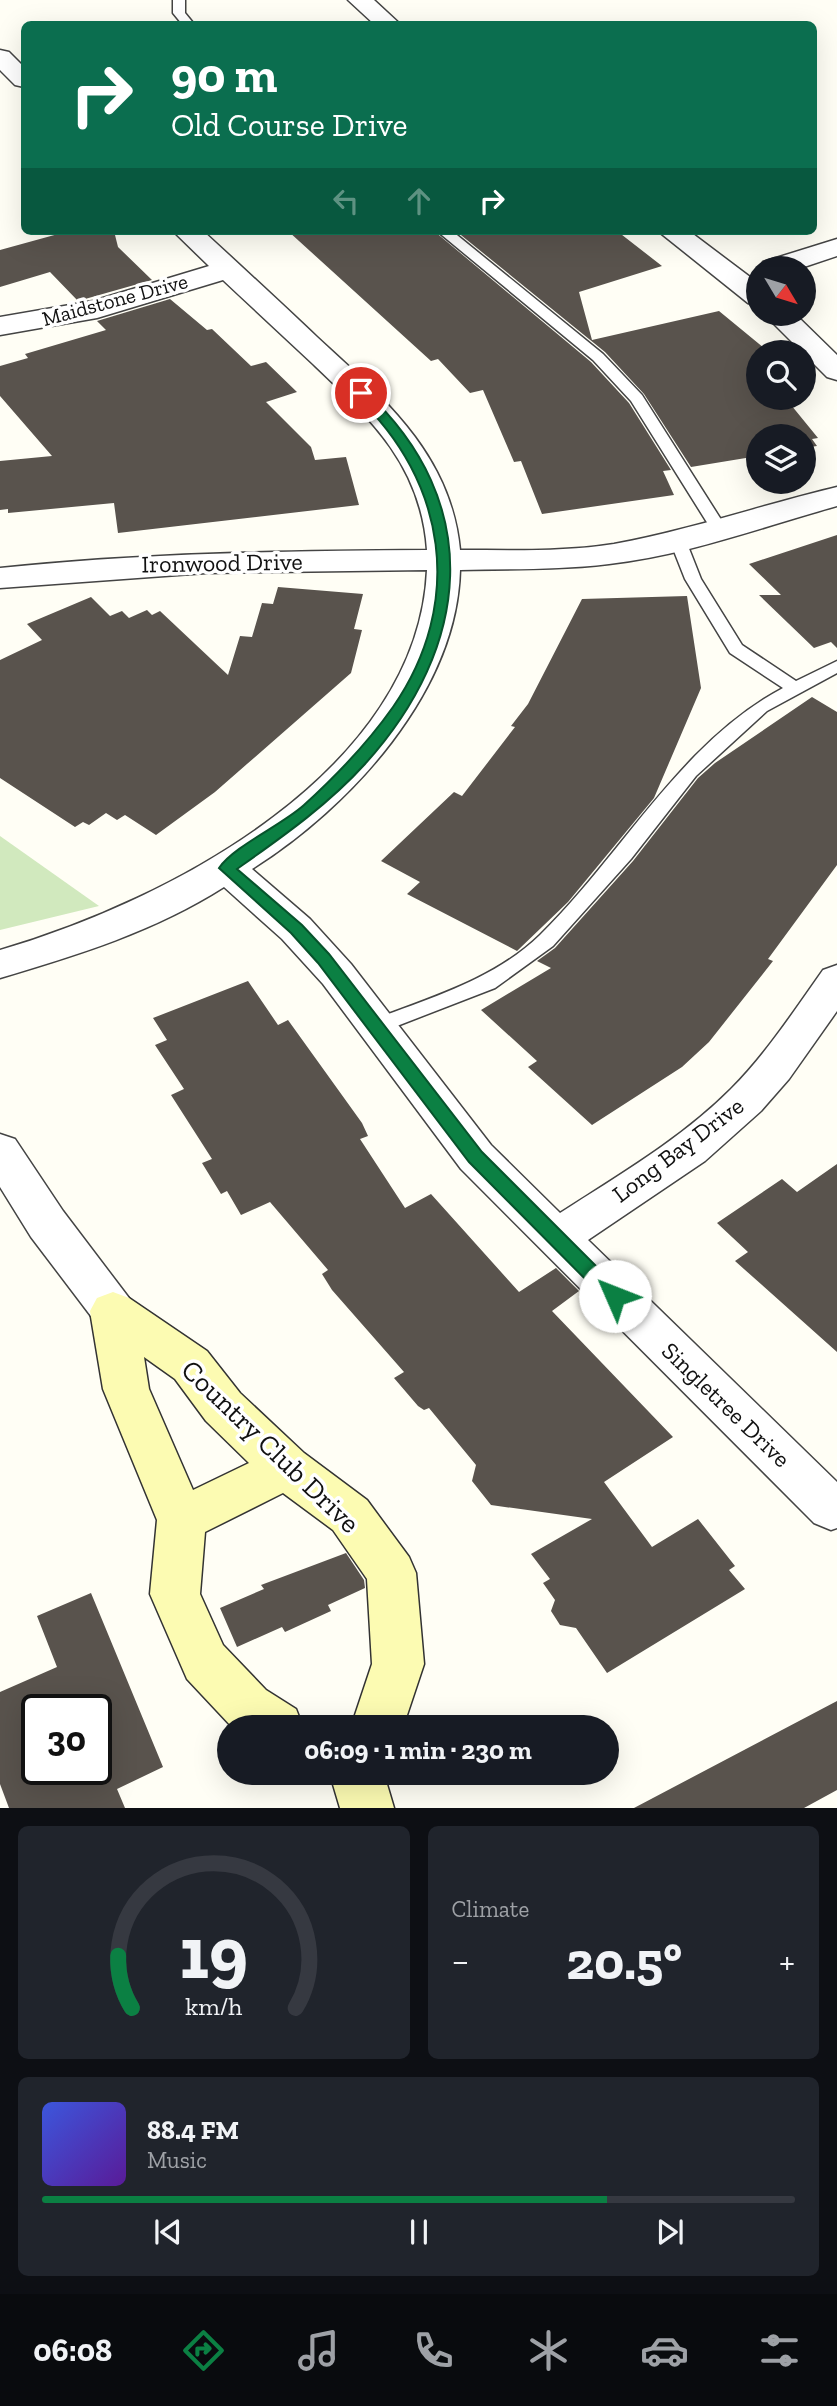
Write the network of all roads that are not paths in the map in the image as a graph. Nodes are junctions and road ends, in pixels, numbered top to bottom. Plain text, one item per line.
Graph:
1 (179, 0) edge
2 (360, 0) edge
3 (186, 21) edge
4 (384, 21) edge
5 (0, 57) edge
6 (21, 77) edge
7 (191, 235) edge
8 (449, 235) edge
9 (677, 235) edge
10 (837, 247) edge
11 (810, 256) edge
12 (229, 269) junction
13 (746, 280) edge
14 (0, 326) edge
15 (790, 326) edge
16 (837, 372) edge
17 (837, 496) edge
18 (719, 529) junction
19 (678, 541) junction
20 (444, 561) junction
21 (0, 578) edge
22 (837, 666) edge
23 (796, 689) junction
24 (227, 868) junction
25 (0, 964) edge
26 (837, 980) edge
27 (377, 1026) junction
28 (0, 1151) edge
29 (556, 1238) junction
30 (113, 1311) junction
31 (287, 1468) junction
32 (831, 1508) dead end
33 (181, 1520) junction
34 (259, 1715) edge
35 (381, 1715) edge

1 - 3 lane
2 - 4 street
5 - 6 street
7 - 12 street
8 - 18 lane
9 - 13 street
10 - 11 street
12 - 14 street, Maidstone Drive
12 - 20 street
15 - 16 street
17 - 18 street, Ironwood Drive
18 - 19 street, Ironwood Drive
19 - 20 street, Ironwood Drive
19 - 23 lane
20 - 21 street, Ironwood Drive
20 - 24 street
22 - 23 lane
23 - 27 lane
24 - 25 street
24 - 27 street, Singletree Drive
26 - 29 street, Long Bay Drive
27 - 29 street, Singletree Drive
28 - 30 street, Country Club Drive
29 - 32 street, Singletree Drive
30 - 31 street, Country Club Drive
30 - 33 street, Country Club Drive
31 - 33 street
31 - 35 street, Country Club Drive
33 - 34 street, Country Club Drive

